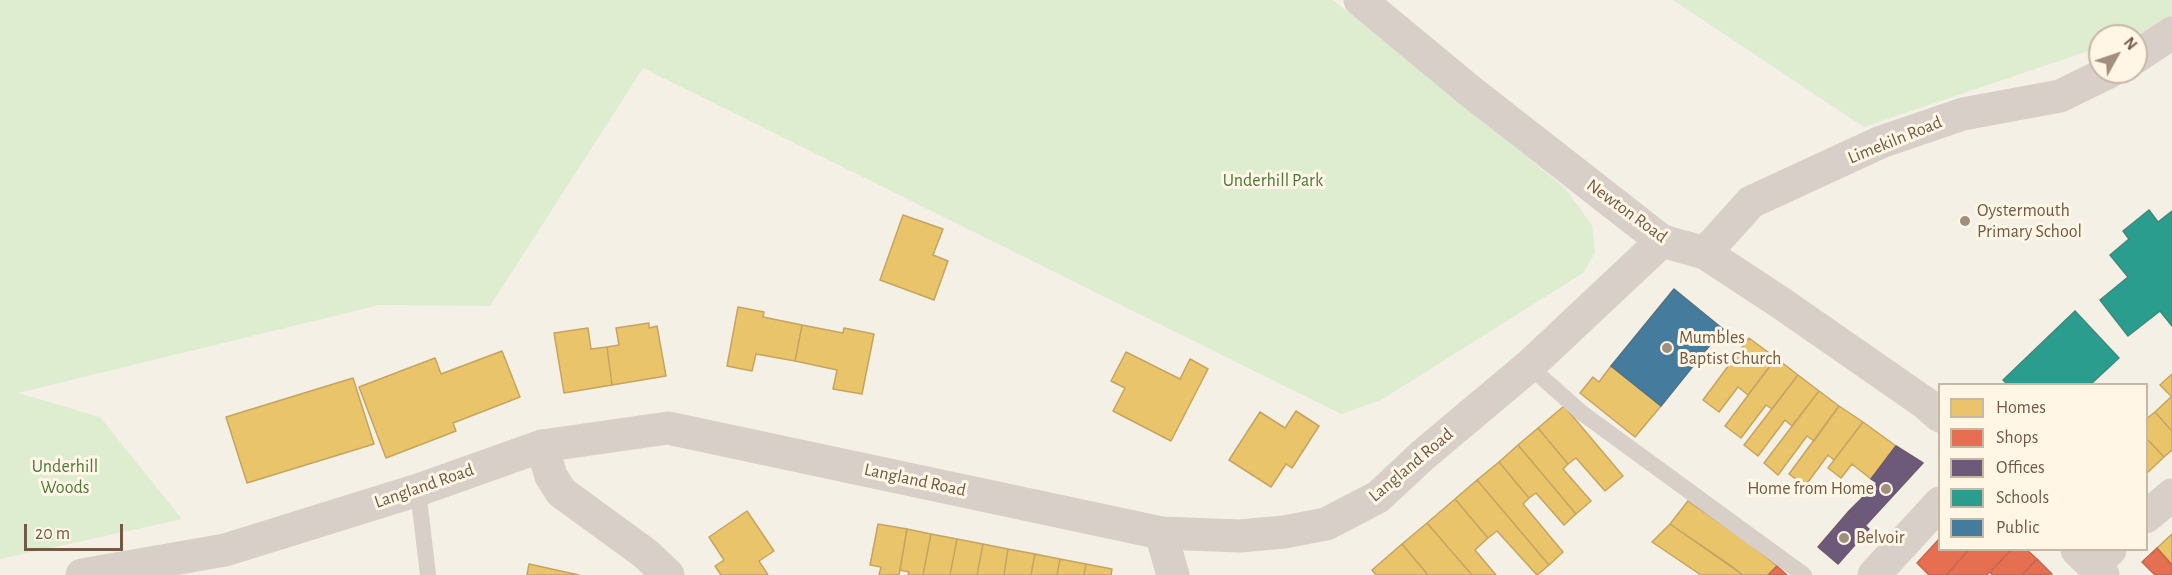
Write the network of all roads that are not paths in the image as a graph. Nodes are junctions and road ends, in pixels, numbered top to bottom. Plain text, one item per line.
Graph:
1 (1360, 0) edge
2 (2172, 33) edge
3 (2148, 49) edge
4 (2088, 82) edge
5 (1662, 241) junction
6 (1706, 253) junction
7 (1529, 366) junction
8 (1938, 414) edge
9 (542, 446) junction
10 (418, 490) junction
11 (2172, 495) edge
12 (1938, 504) edge
13 (2148, 516) edge
14 (1161, 533) junction
15 (82, 575) edge
16 (428, 575) edge
17 (668, 575) edge
18 (1173, 575) edge
19 (1804, 575) edge
20 (1874, 575) edge

1 - 5 main road, Newton Road
2 - 3 main road
4 - 6 main road, Limekiln Road
5 - 6 main road, Newton Road
5 - 7 main road, Langland Road
6 - 8 main road, Newton Road
7 - 14 main road, Langland Road
7 - 19 lane
9 - 10 main road, Langland Road
9 - 14 main road, Langland Road
9 - 17 main road
10 - 15 main road, Langland Road
10 - 16 lane
11 - 13 main road
12 - 20 main road
14 - 18 main road

